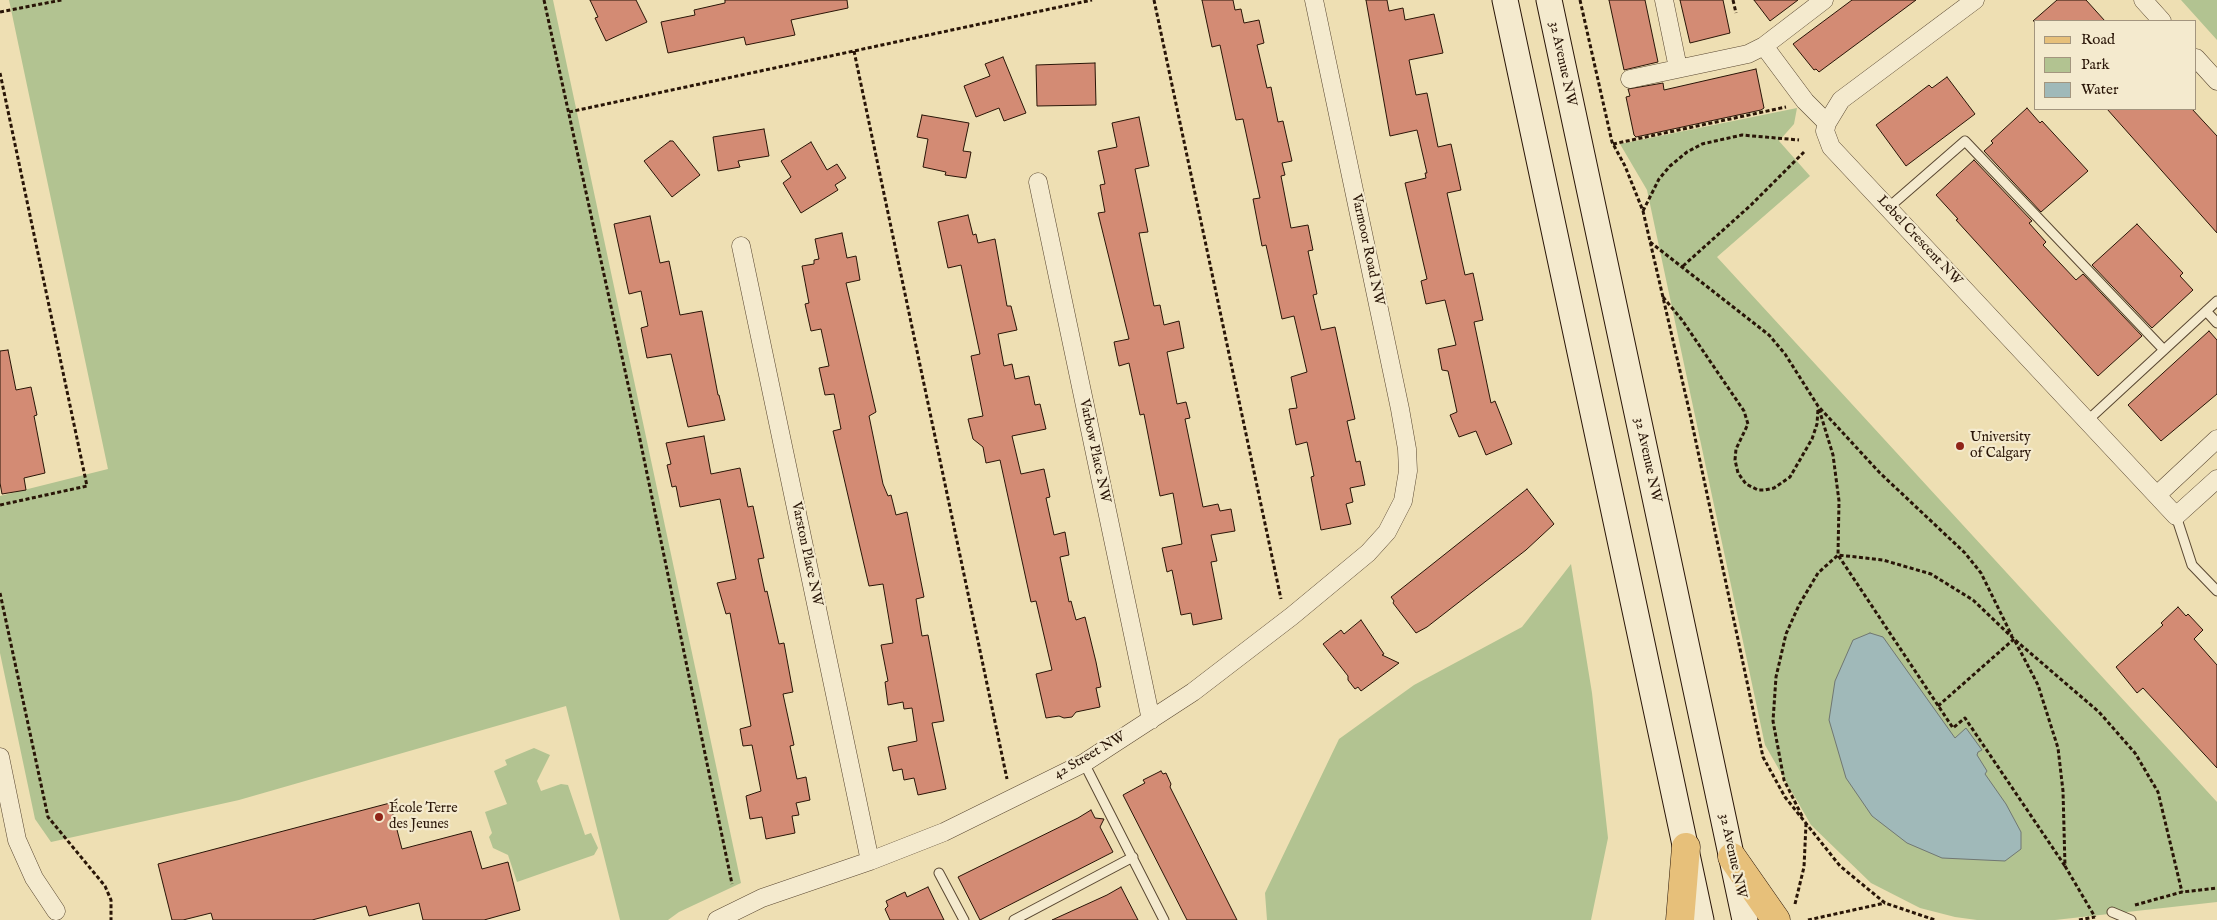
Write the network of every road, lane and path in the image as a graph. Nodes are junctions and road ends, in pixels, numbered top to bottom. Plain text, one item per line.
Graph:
1 (62, 0) edge
2 (544, 0) edge
3 (1092, 0) edge
4 (1154, 0) edge
5 (1314, 0) edge
6 (1505, 0) edge
7 (1548, 0) edge
8 (1580, 0) edge
9 (1664, 0) edge
10 (1733, 0) edge
11 (1824, 0) edge
12 (1975, 0) edge
13 (2143, 0) edge
14 (0, 12) edge
15 (1736, 13) dead end
16 (2161, 20) edge
17 (1764, 46) junction
18 (854, 51) junction
19 (2197, 59) edge
20 (1678, 68) junction
21 (0, 74) edge
22 (1630, 79) dead end
23 (2217, 81) edge
24 (1792, 106) dead end
25 (569, 112) junction
26 (1827, 122) junction
27 (1798, 140) dead end
28 (1613, 144) junction
29 (1804, 152) dead end
30 (1038, 182) dead end
31 (1888, 208) junction
32 (1643, 211) junction
33 (1649, 242) junction
34 (741, 246) dead end
35 (1683, 266) junction
36 (1661, 295) junction
37 (2217, 301) edge
38 (2206, 311) junction
39 (2217, 323) edge
40 (2164, 350) junction
41 (1818, 406) junction
42 (2087, 420) junction
43 (2217, 439) edge
44 (2217, 479) edge
45 (2157, 496) junction
46 (1403, 501) joint
47 (0, 505) edge
48 (2176, 516) junction
49 (1838, 555) junction
50 (2217, 591) edge
51 (0, 593) edge
52 (1281, 599) dead end
53 (2014, 639) junction
54 (1938, 706) junction
55 (1151, 720) junction
56 (0, 757) edge
57 (1084, 763) junction
58 (1007, 779) dead end
59 (1806, 825) junction
60 (1686, 847) junction
61 (1133, 857) junction
62 (1732, 857) junction
63 (870, 862) junction
64 (2065, 866) junction
65 (939, 873) dead end
66 (732, 884) dead end
67 (2217, 888) edge
68 (2182, 892) junction
69 (1885, 903) junction
70 (56, 911) dead end
71 (2112, 912) junction
72 (1785, 913) edge
73 (2095, 916) junction
74 (111, 920) edge
75 (717, 920) edge
76 (964, 920) edge
77 (1014, 920) edge
78 (1164, 920) edge
79 (1680, 920) edge
80 (1701, 920) edge
81 (1745, 920) edge
82 (1808, 920) edge
83 (1935, 920) edge
84 (2079, 920) edge
85 (2131, 920) edge

1 - 14 path
2 - 25 path
3 - 18 path
4 - 52 path
5 - 46 street, Varmoor Road NW
6 - 60 main road
7 - 62 main road, 32 Avenue NW
8 - 28 path
9 - 20 street
10 - 15 path
11 - 17 street
12 - 26 street
13 - 16 street
17 - 20 street
17 - 26 street
18 - 25 path
18 - 58 path
19 - 23 street
20 - 22 street
21 - 47 path
24 - 28 path
25 - 66 path
26 - 31 street, Lebel Crescent NW
27 - 32 path
28 - 32 path
29 - 35 path
30 - 55 street, Varbow Place NW
31 - 40 lane
31 - 42 street, Lebel Crescent NW
32 - 33 path
33 - 35 path
33 - 36 path
34 - 63 street, Varston Place NW
35 - 41 path
36 - 41 path
36 - 59 path
37 - 38 lane
38 - 39 lane
38 - 40 lane
40 - 42 lane
41 - 49 path
41 - 53 path
42 - 45 street, Lebel Crescent NW
43 - 45 street
44 - 48 street
45 - 48 street, Lebel Crescent NW
46 - 55 street, 42 Street NW
48 - 50 lane
49 - 53 path
49 - 54 path
49 - 59 path
51 - 74 path
53 - 54 path
53 - 64 path
53 - 68 path
54 - 64 path
55 - 57 street, 42 Street NW
56 - 70 street
57 - 61 lane
57 - 63 street, 42 Street NW
59 - 69 path
59 - 72 path
60 - 79 main road
60 - 80 main road
61 - 77 lane
61 - 78 lane
62 - 72 main road
62 - 81 main road, 32 Avenue NW
63 - 75 street, 42 Street NW
64 - 73 path
65 - 76 lane
67 - 68 path
68 - 71 path
69 - 82 path
69 - 83 path
71 - 73 path
71 - 85 lane
73 - 84 path

